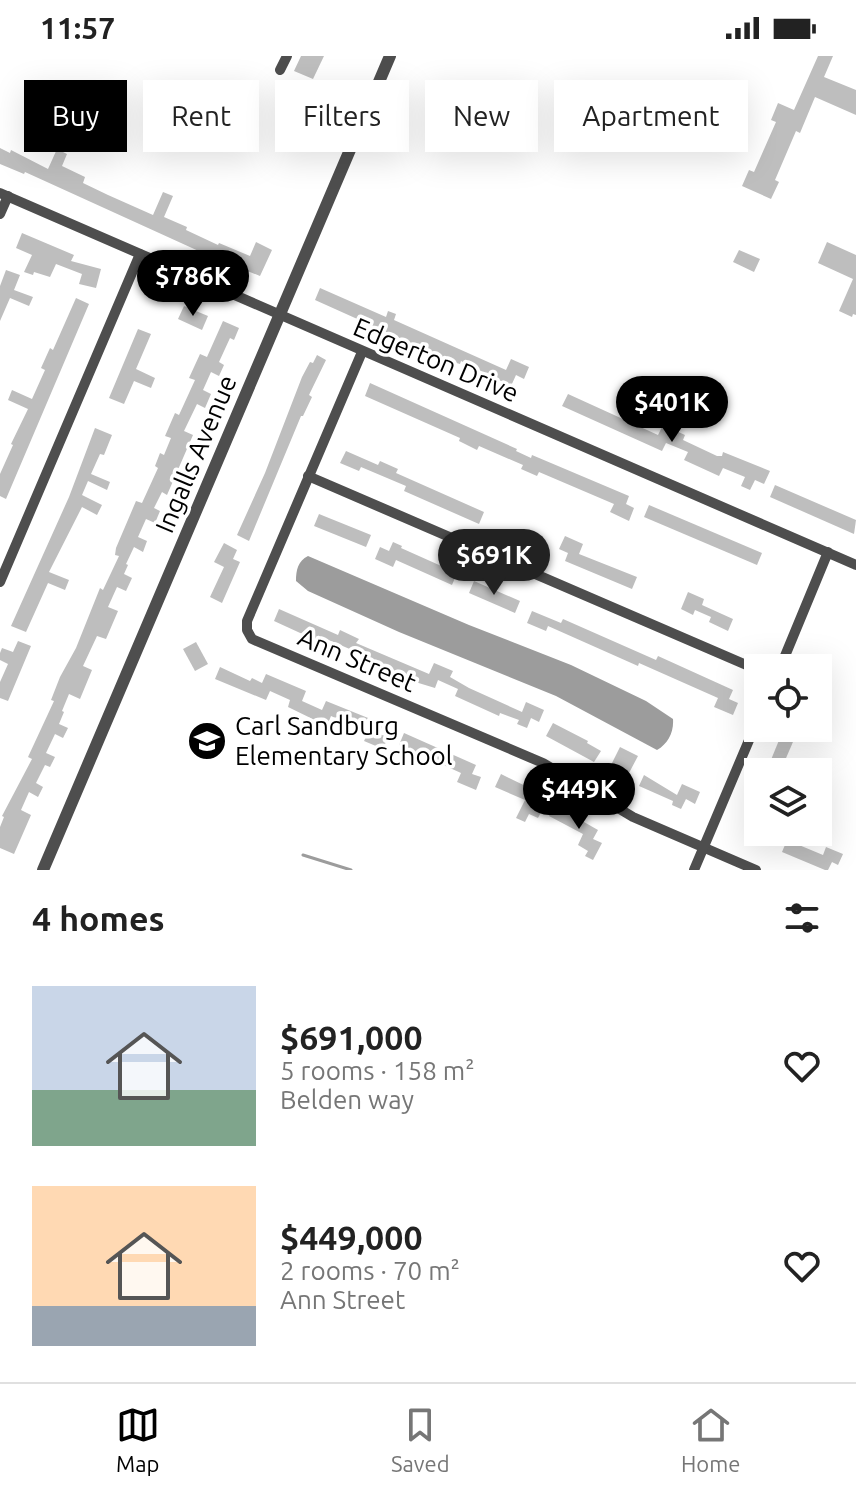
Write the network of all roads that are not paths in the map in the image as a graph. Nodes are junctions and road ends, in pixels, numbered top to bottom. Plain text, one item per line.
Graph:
1 (287, 56) edge
2 (390, 56) edge
3 (280, 70) dead end
4 (4, 194) edge
5 (0, 214) edge
6 (140, 254) junction
7 (279, 315) junction
8 (362, 352) junction
9 (308, 476) junction
10 (828, 552) junction
11 (856, 565) edge
12 (0, 582) edge
13 (786, 654) edge
14 (744, 664) edge
15 (748, 742) edge
16 (704, 847) junction
17 (43, 870) edge
18 (694, 870) edge
19 (756, 870) edge

1 - 3 street
2 - 7 street, Ingalls Avenue
4 - 5 street
4 - 6 street, Edgerton Drive
6 - 7 street, Edgerton Drive
6 - 12 street
7 - 8 street, Edgerton Drive
7 - 17 street, Ingalls Avenue
8 - 9 street
8 - 10 street, Edgerton Drive
9 - 14 street
9 - 16 street, Ann Street
10 - 11 street, Edgerton Drive
10 - 13 street
15 - 16 street
16 - 18 street
16 - 19 street, Ann Street

